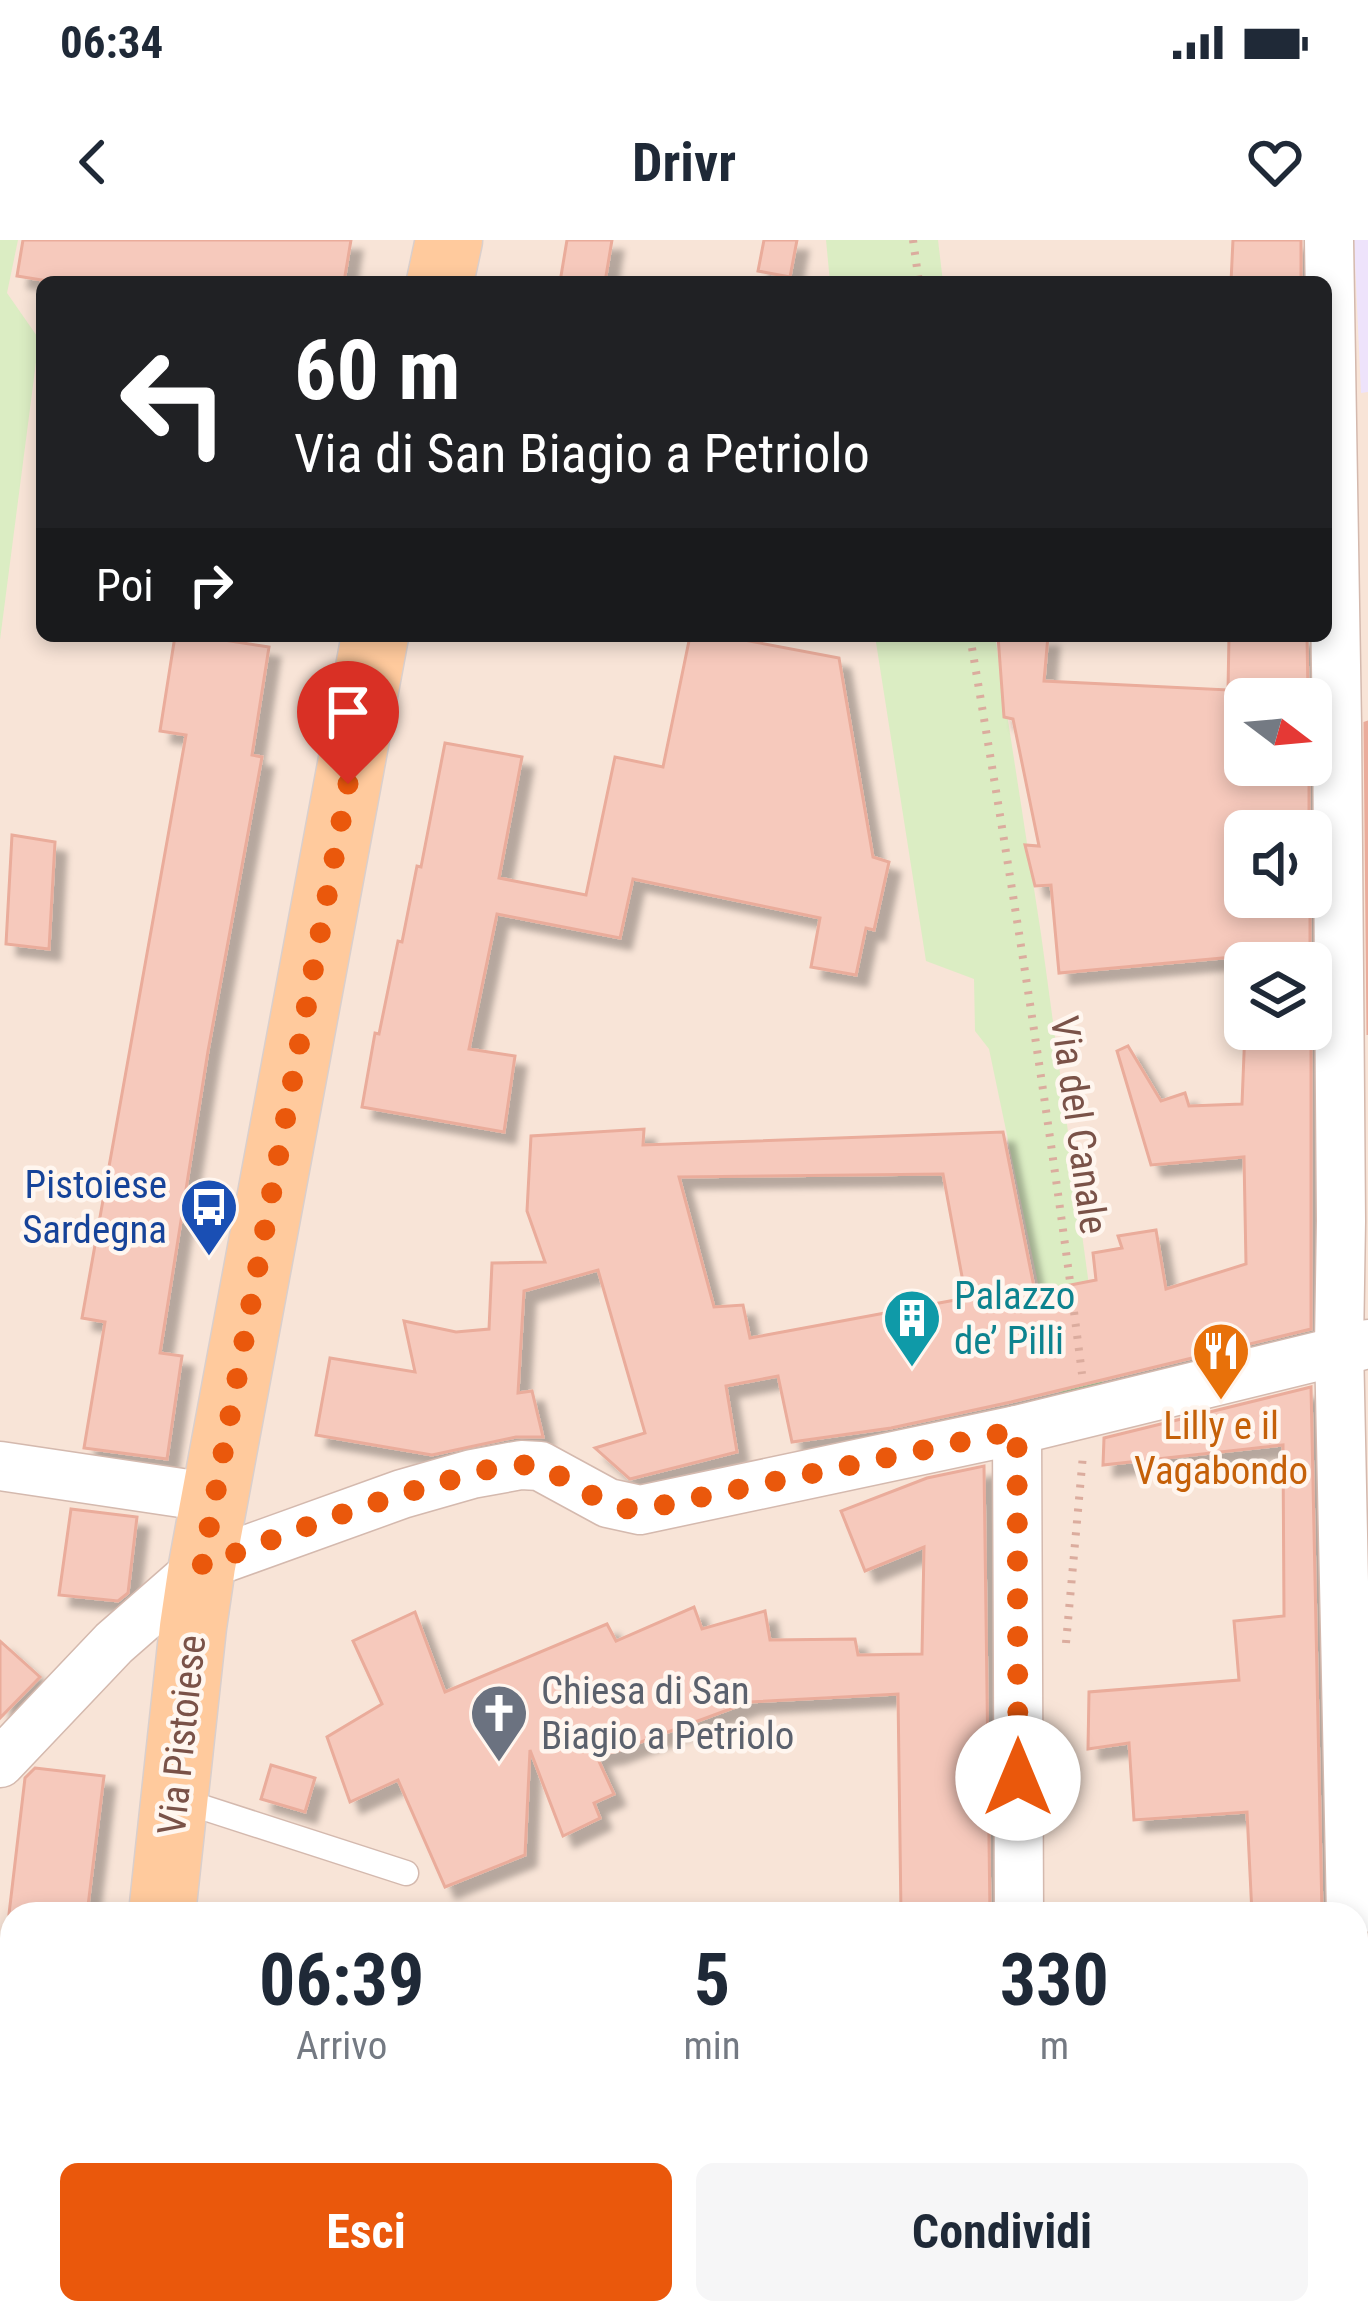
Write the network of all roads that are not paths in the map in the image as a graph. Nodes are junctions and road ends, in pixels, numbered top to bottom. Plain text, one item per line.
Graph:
1 (449, 240) edge
2 (1329, 240) edge
3 (441, 276) edge
4 (1331, 276) edge
5 (1332, 300) edge
6 (374, 642) edge
7 (1353, 718) edge
8 (1354, 1348) edge
9 (1017, 1430) junction
10 (0, 1466) edge
11 (215, 1498) junction
12 (202, 1566) junction
13 (0, 1763) edge
14 (175, 1798) junction
15 (406, 1873) dead end
16 (164, 1902) edge
17 (1019, 1902) edge
18 (1351, 1902) edge

1 - 3 main road
2 - 4 street
5 - 7 street
6 - 11 main road, Via Pistoiese
7 - 8 street
8 - 9 street
8 - 18 street
9 - 12 street
9 - 17 street
10 - 11 street
11 - 12 main road, Via Pistoiese
12 - 13 street
12 - 14 main road, Via Pistoiese
14 - 15 lane
14 - 16 main road, Via Pistoiese

